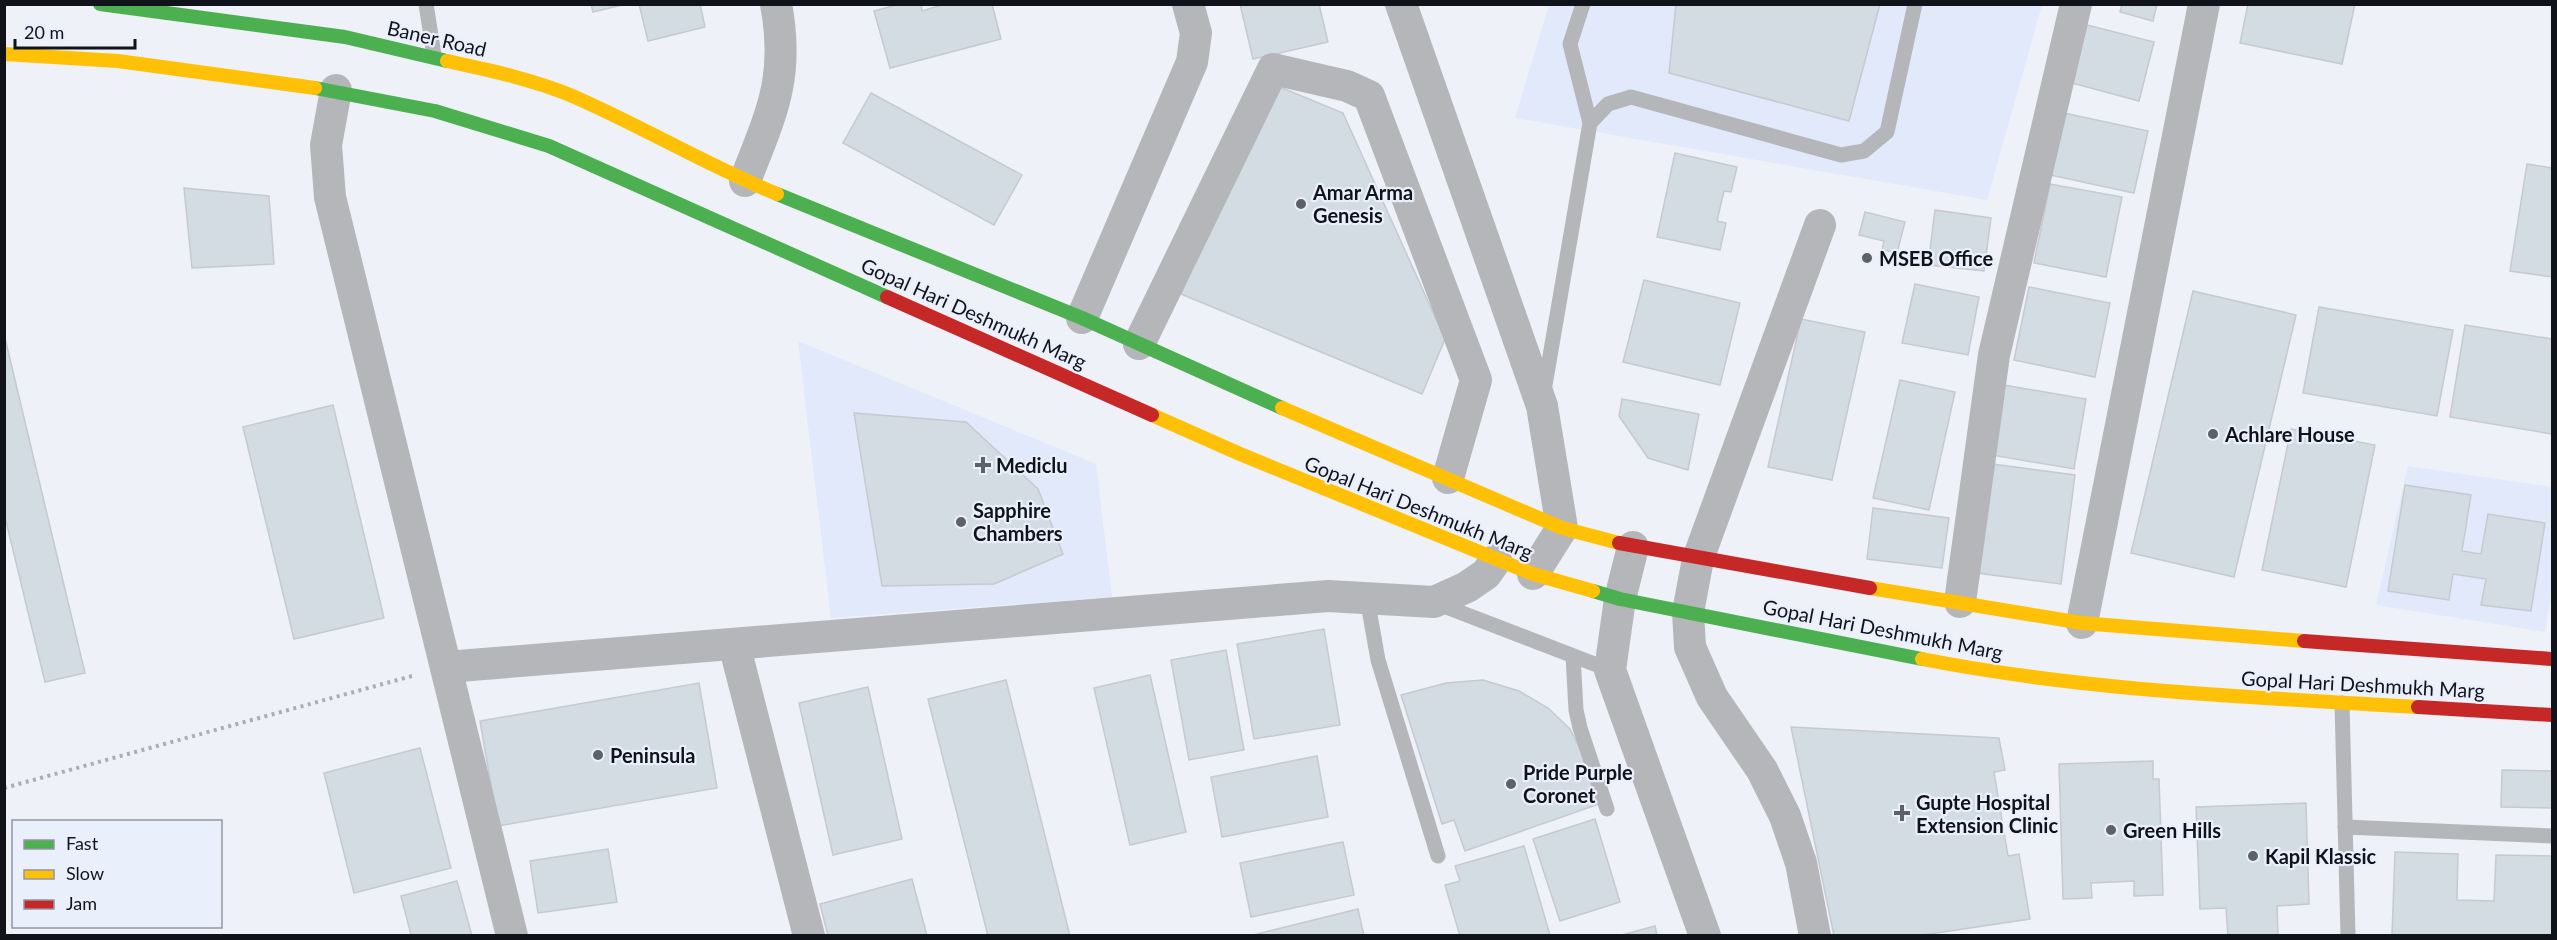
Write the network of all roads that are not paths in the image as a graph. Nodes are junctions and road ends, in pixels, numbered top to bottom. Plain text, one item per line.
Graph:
1 (100, 4) edge
2 (426, 4) edge
3 (776, 4) edge
4 (1188, 4) edge
5 (1401, 4) edge
6 (1583, 4) edge
7 (1916, 4) edge
8 (2076, 4) edge
9 (2204, 4) edge
10 (4, 54) edge
11 (434, 56) junction
12 (336, 90) junction
13 (1590, 123) junction
14 (745, 181) junction
15 (1820, 225) dead end
16 (1082, 318) junction
17 (1139, 344) junction
18 (1542, 406) junction
19 (1448, 478) junction
20 (1562, 528) junction
21 (1633, 547) junction
22 (1698, 559) junction
23 (1496, 560) junction
24 (1533, 574) junction
25 (1367, 598) junction
26 (1620, 599) junction
27 (1434, 602) junction
28 (1960, 602) junction
29 (1688, 612) junction
30 (2082, 623) junction
31 (734, 644) junction
32 (1573, 656) junction
33 (2553, 659) edge
34 (446, 667) junction
35 (1610, 670) junction
36 (2342, 703) junction
37 (2553, 715) edge
38 (1607, 809) dead end
39 (2345, 827) junction
40 (2553, 836) edge
41 (1438, 856) dead end
42 (512, 936) edge
43 (809, 936) edge
44 (1705, 936) edge
45 (1815, 936) edge
46 (2348, 936) edge

1 - 11 main road, Baner Road
2 - 11 lane
3 - 14 street
4 - 16 street
5 - 18 street
6 - 13 lane
7 - 13 lane
8 - 28 street
9 - 30 street
10 - 12 main road
11 - 14 main road, Baner Road
12 - 23 main road, Gopal Hari Deshmukh Marg
12 - 34 street
13 - 18 lane
14 - 16 main road, Gopal Hari Deshmukh Marg
15 - 22 street
16 - 17 main road, Gopal Hari Deshmukh Marg
17 - 19 main road, Gopal Hari Deshmukh Marg
17 - 19 street
18 - 20 street
19 - 20 main road, Gopal Hari Deshmukh Marg
20 - 21 main road, Gopal Hari Deshmukh Marg
20 - 24 street
21 - 22 main road, Gopal Hari Deshmukh Marg
21 - 26 street
22 - 28 main road, Gopal Hari Deshmukh Marg
22 - 29 street
23 - 24 main road, Gopal Hari Deshmukh Marg
23 - 27 street
24 - 26 main road, Gopal Hari Deshmukh Marg
25 - 27 street
25 - 31 street
25 - 41 lane
26 - 29 main road, Gopal Hari Deshmukh Marg
26 - 35 street
27 - 32 lane
28 - 30 main road, Gopal Hari Deshmukh Marg
29 - 36 main road, Gopal Hari Deshmukh Marg
29 - 45 street
30 - 33 main road, Gopal Hari Deshmukh Marg
31 - 34 street
31 - 43 street
32 - 35 lane
32 - 38 lane
34 - 42 street
35 - 44 street
36 - 37 main road, Gopal Hari Deshmukh Marg
36 - 39 lane
39 - 40 lane
39 - 46 lane

